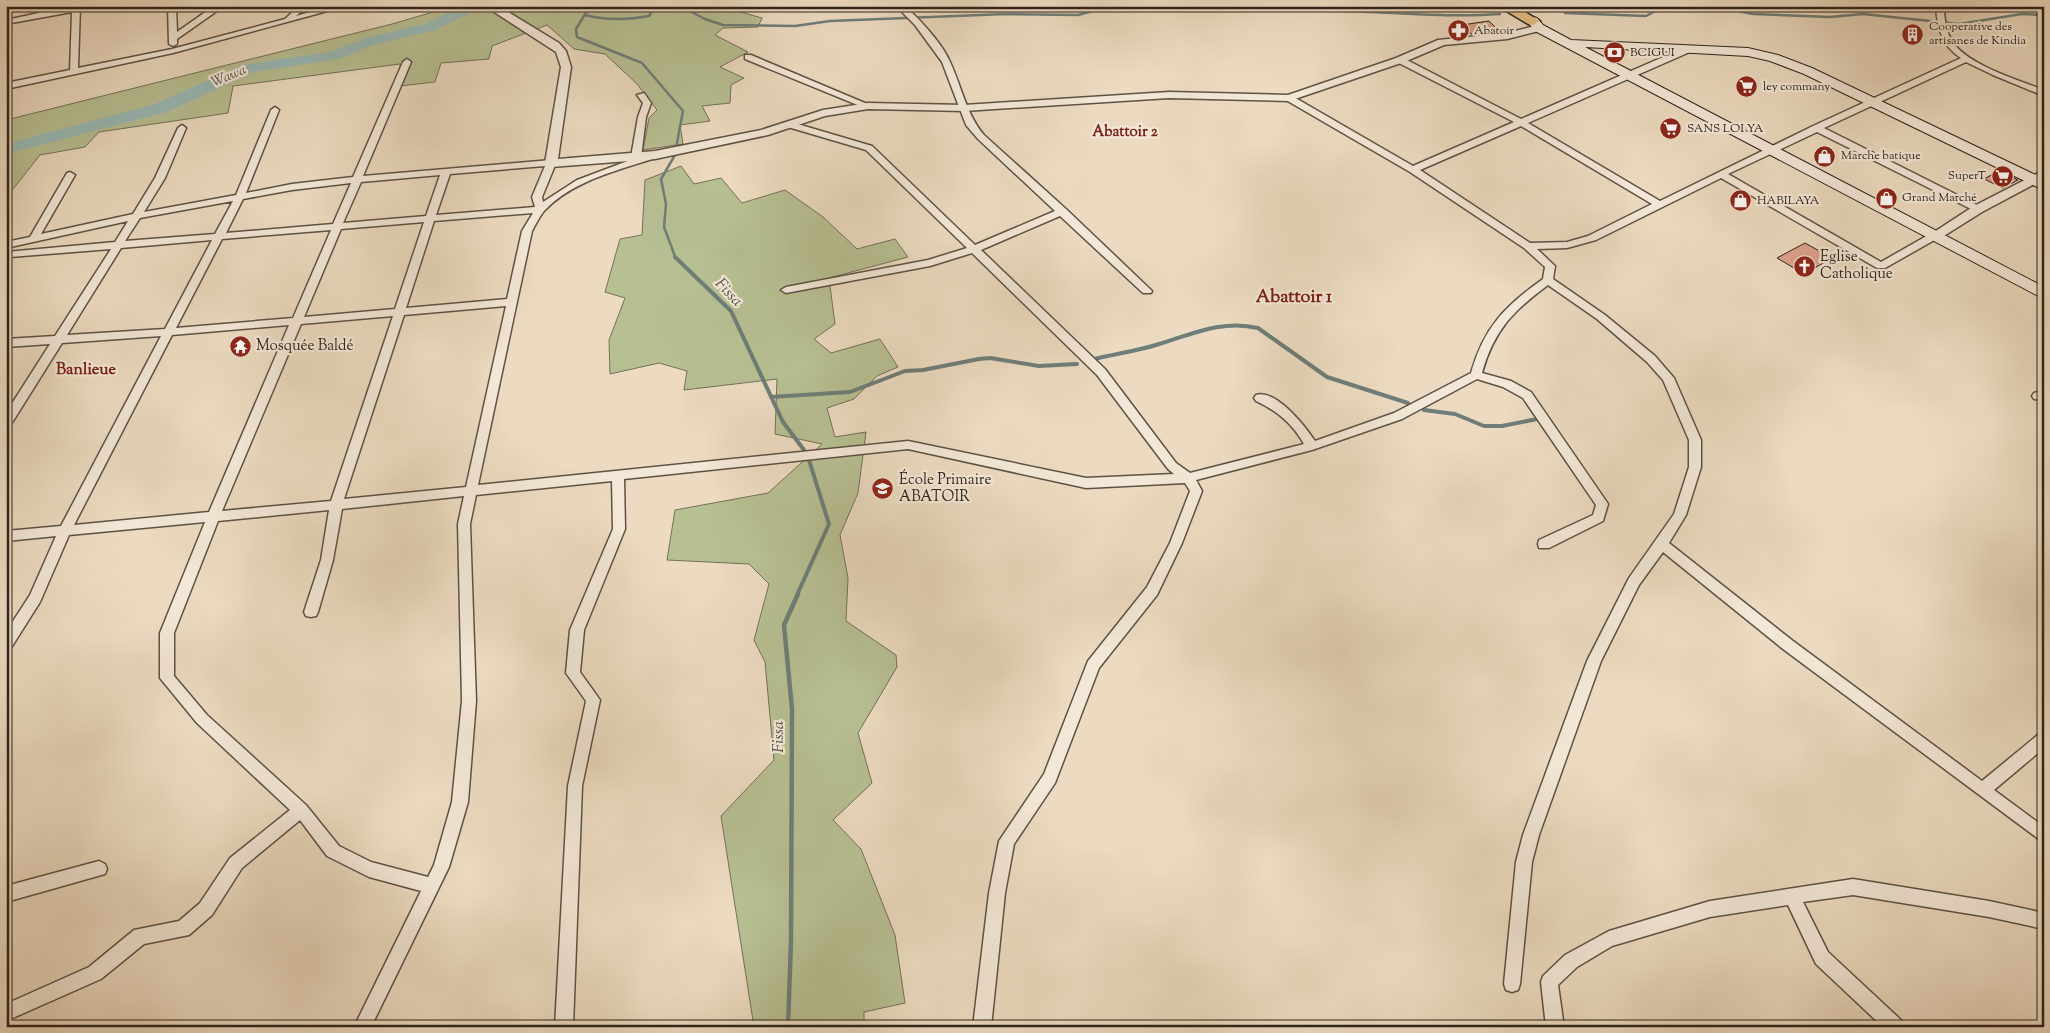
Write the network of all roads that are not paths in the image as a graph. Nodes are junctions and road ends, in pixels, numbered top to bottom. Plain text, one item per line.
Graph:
1 (172, 6) edge
2 (220, 6) edge
3 (304, 6) edge
4 (342, 6) edge
5 (900, 6) edge
6 (1504, 6) edge
7 (1527, 6) edge
8 (1940, 6) edge
9 (491, 7) edge
10 (76, 8) edge
11 (6, 22) edge
12 (282, 22) junction
13 (1536, 25) junction
14 (173, 38) junction
15 (1568, 43) junction
16 (1689, 49) junction
17 (173, 51) junction
18 (748, 58) dead end
19 (1966, 59) junction
20 (1400, 60) junction
21 (407, 62) dead end
22 (74, 72) junction
23 (1629, 76) junction
24 (6, 86) edge
25 (2044, 93) edge
26 (641, 95) dead end
27 (1289, 98) junction
28 (1872, 102) junction
29 (868, 106) junction
30 (964, 108) junction
31 (275, 110) dead end
32 (1522, 123) junction
33 (791, 125) junction
34 (182, 128) dead end
35 (1816, 128) junction
36 (1770, 150) junction
37 (654, 155) junction
38 (636, 157) junction
39 (551, 163) junction
40 (1413, 170) junction
41 (446, 171) junction
42 (70, 174) dead end
43 (1721, 174) junction
44 (357, 179) junction
45 (2040, 180) edge
46 (239, 198) junction
47 (1660, 205) junction
48 (541, 209) junction
49 (1978, 209) junction
50 (1063, 212) junction
51 (136, 216) junction
52 (430, 219) junction
53 (337, 227) junction
54 (1934, 236) junction
55 (219, 237) junction
56 (34, 238) junction
57 (118, 245) junction
58 (1528, 246) junction
59 (974, 249) junction
60 (7, 253) edge
61 (1548, 280) junction
62 (786, 290) dead end
63 (1147, 292) dead end
64 (2044, 294) edge
65 (512, 302) junction
66 (400, 312) junction
67 (296, 322) junction
68 (169, 332) junction
69 (59, 339) junction
70 (6, 343) edge
71 (1476, 374) junction
72 (1260, 398) dead end
73 (6, 423) edge
74 (1312, 446) junction
75 (618, 475) junction
76 (1188, 478) junction
77 (472, 490) junction
78 (336, 505) junction
79 (213, 517) junction
80 (65, 530) junction
81 (6, 536) edge
82 (1544, 544) dead end
83 (1662, 544) junction
84 (311, 612) dead end
85 (6, 644) edge
86 (2044, 739) edge
87 (1984, 789) junction
88 (301, 810) junction
89 (2044, 836) edge
90 (99, 869) dead end
91 (432, 886) junction
92 (6, 894) edge
93 (1792, 896) junction
94 (2044, 921) edge
95 (1512, 984) dead end
96 (6, 1013) edge
97 (362, 1027) edge
98 (564, 1027) edge
99 (982, 1027) edge
100 (1555, 1027) edge
101 (1896, 1027) edge

1 - 14 street
2 - 14 street
3 - 12 street
4 - 12 street
5 - 30 street
6 - 13 main road
7 - 13 main road
8 - 19 street
9 - 39 street
10 - 11 street
10 - 22 street
12 - 17 street
13 - 15 main road
13 - 20 street
14 - 17 street
15 - 16 main road
15 - 23 main road
16 - 23 street
16 - 28 main road
17 - 22 street
18 - 29 street
19 - 25 street
19 - 28 street
20 - 27 street
20 - 32 street
21 - 44 street
22 - 24 street
23 - 32 street
23 - 36 main road
26 - 38 street
27 - 30 street
27 - 40 street
28 - 35 street
28 - 45 main road
29 - 30 street
29 - 33 street
30 - 50 street
31 - 46 street
32 - 40 street
32 - 47 street
33 - 37 street
33 - 59 street
34 - 51 street
35 - 36 street
35 - 49 street
36 - 43 street
36 - 54 main road
37 - 38 street
37 - 48 street
38 - 39 street
39 - 41 street
39 - 48 street
40 - 58 street
41 - 44 street
41 - 52 street
42 - 56 street
43 - 47 street
43 - 54 street
44 - 46 street
44 - 53 street
45 - 49 street
46 - 51 street
46 - 55 street
47 - 58 street
48 - 52 street
48 - 65 street
49 - 54 street
50 - 59 street
50 - 63 street
51 - 56 street
51 - 57 street
52 - 53 street
52 - 66 street
53 - 55 street
53 - 67 street
54 - 64 main road
55 - 57 street
55 - 68 street
56 - 60 street
57 - 60 street
57 - 69 street
58 - 61 street
59 - 62 street
59 - 76 street
61 - 71 street
61 - 83 street
65 - 66 street
65 - 77 street
66 - 67 street
66 - 78 street
67 - 68 street
67 - 79 street
68 - 69 street
68 - 80 street
69 - 70 street
69 - 73 street
71 - 74 street
71 - 82 street
72 - 74 street
74 - 76 street
75 - 76 street
75 - 77 street
75 - 98 street
76 - 99 street
77 - 78 street
77 - 91 street
78 - 79 street
78 - 84 street
79 - 80 street
79 - 88 street
80 - 81 street
80 - 85 street
83 - 87 street
83 - 95 street
86 - 87 street
87 - 89 street
88 - 91 street
88 - 96 street
90 - 92 street
91 - 97 street
93 - 94 street
93 - 100 street
93 - 101 street

